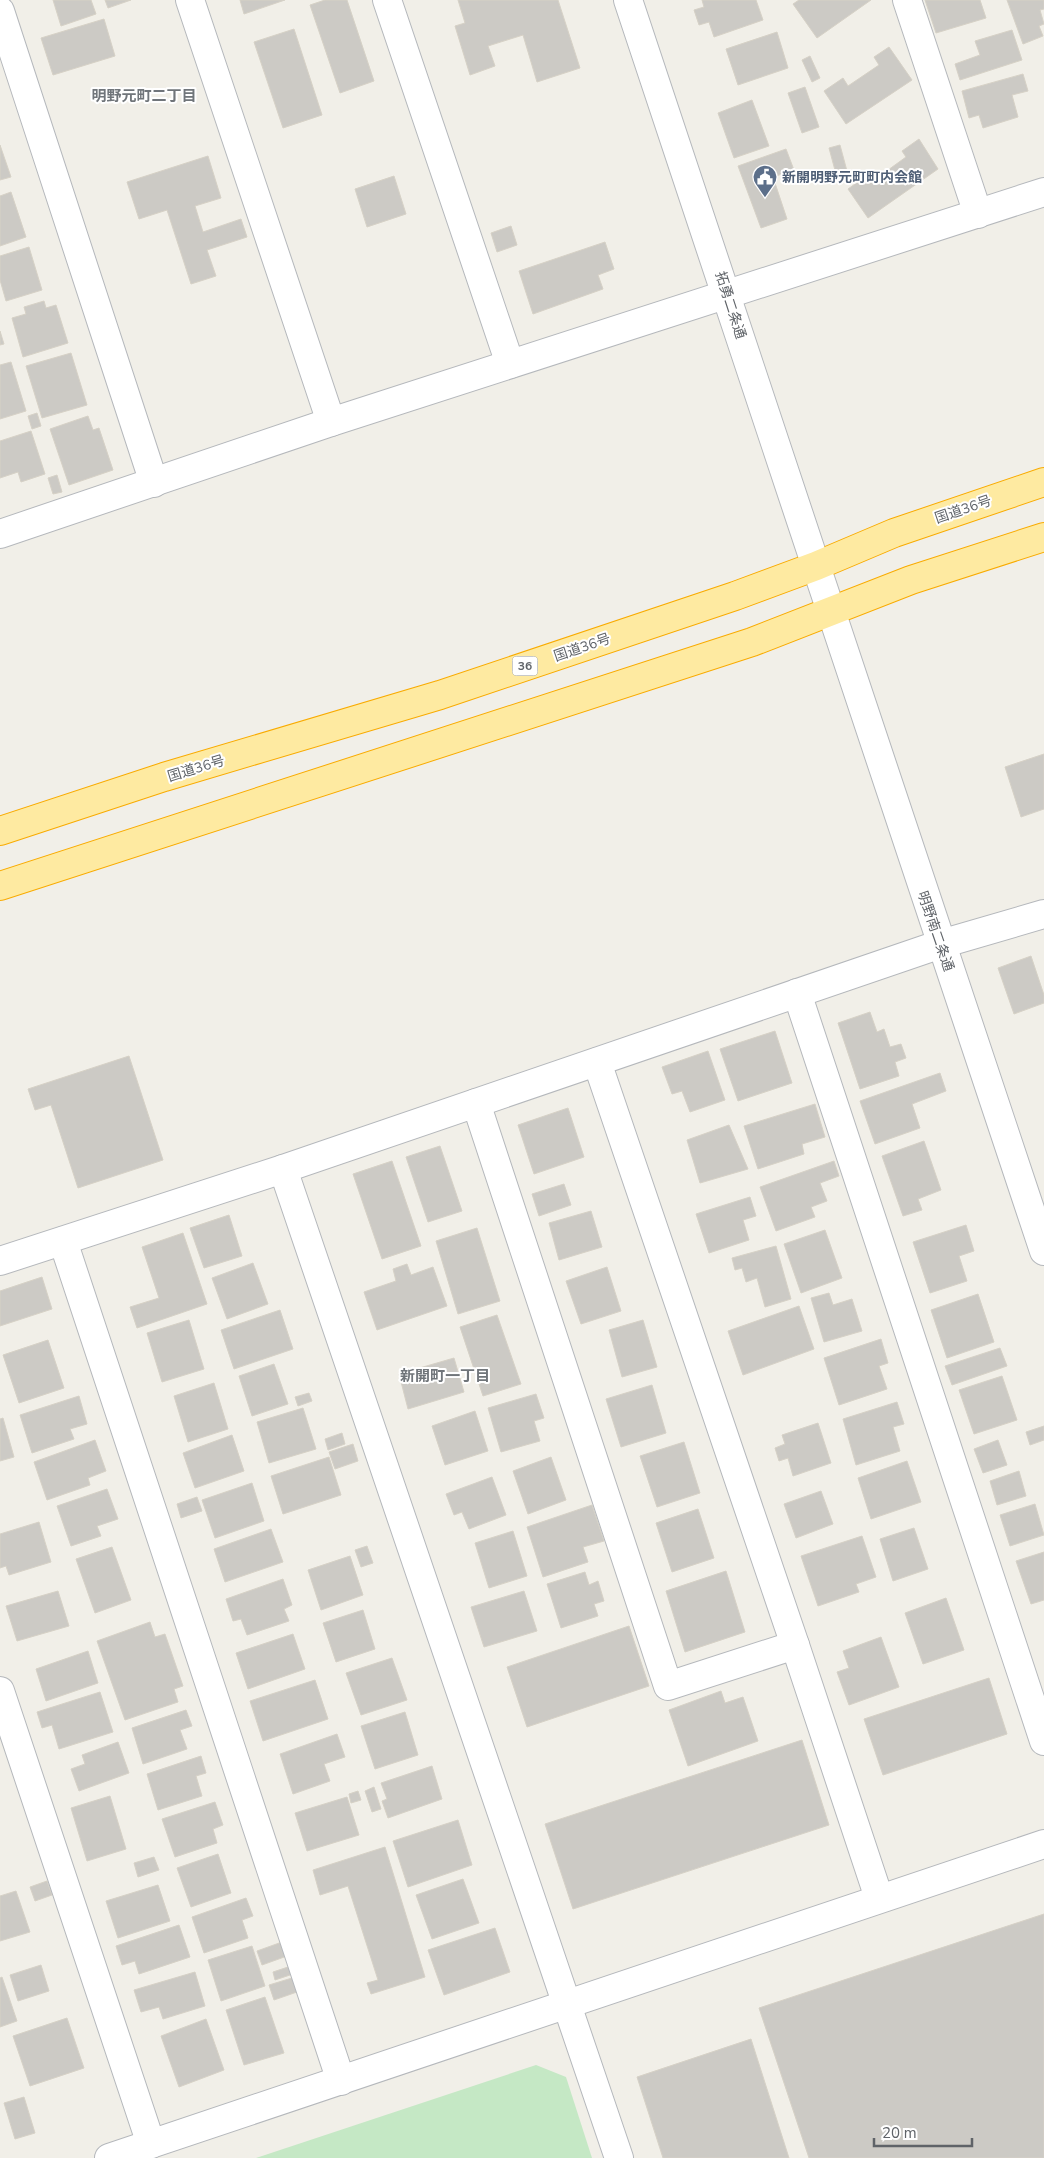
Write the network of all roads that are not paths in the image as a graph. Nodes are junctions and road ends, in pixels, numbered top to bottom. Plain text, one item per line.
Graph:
1 (190, 0) edge
2 (387, 0) edge
3 (628, 0) edge
4 (907, 0) edge
5 (0, 10) edge
6 (1044, 192) edge
7 (978, 214) junction
8 (727, 295) junction
9 (510, 364) junction
10 (331, 422) junction
11 (1044, 482) edge
12 (154, 483) junction
13 (0, 534) edge
14 (1044, 537) edge
15 (816, 566) junction
16 (830, 611) junction
17 (0, 831) edge
18 (0, 886) edge
19 (1044, 914) edge
20 (940, 944) junction
21 (797, 993) junction
22 (596, 1062) junction
23 (476, 1103) junction
24 (283, 1168) junction
25 (64, 1241) junction
26 (1044, 1251) edge
27 (0, 1261) edge
28 (795, 1645) junction
29 (0, 1691) edge
30 (1044, 1741) edge
31 (1044, 1844) edge
32 (879, 1898) junction
33 (568, 2003) junction
34 (341, 2081) junction
35 (150, 2144) junction
36 (109, 2158) edge
37 (619, 2158) edge

1 - 10 street
2 - 9 street
3 - 8 street, 拓勇二条通
4 - 7 street
5 - 12 street
6 - 7 street
7 - 8 street
8 - 9 street
8 - 15 street, 拓勇二条通
9 - 10 street
10 - 12 street
11 - 15 highway, 国道36号 / 36
12 - 13 street
14 - 16 highway
15 - 16 street, 拓勇二条通
15 - 17 highway, 国道36号 / 36
16 - 18 highway
16 - 20 street, 明野南二条通
19 - 20 street
20 - 21 street
20 - 26 street, 明野南二条通
21 - 22 street
21 - 30 street
22 - 23 street
22 - 28 street
23 - 24 street
23 - 28 street
24 - 25 street
24 - 33 street
25 - 27 street
25 - 34 street
28 - 32 street
29 - 35 street
31 - 32 street
32 - 33 street
33 - 34 street
33 - 37 street
34 - 35 street
35 - 36 street

